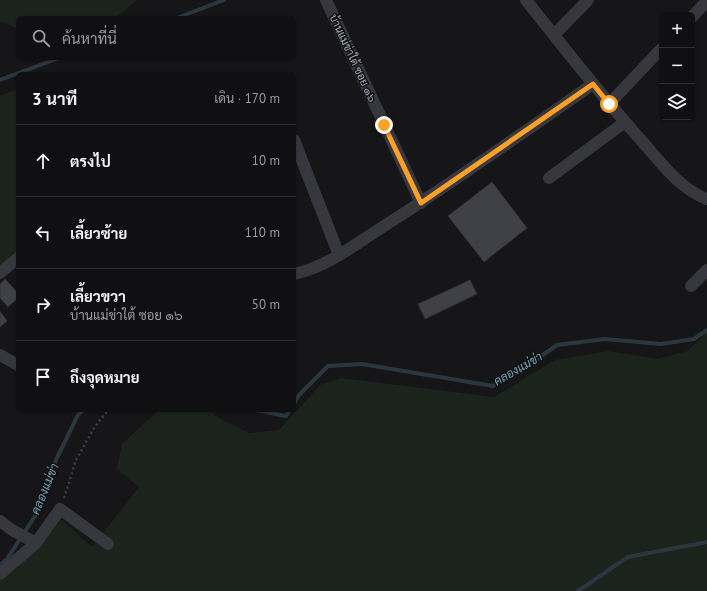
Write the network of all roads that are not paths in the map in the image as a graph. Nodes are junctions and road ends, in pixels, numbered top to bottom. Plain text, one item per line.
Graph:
1 (326, 0) edge
2 (526, 0) edge
3 (588, 0) edge
4 (707, 1) edge
5 (695, 14) edge
6 (554, 35) junction
7 (659, 51) edge
8 (593, 84) junction
9 (609, 104) junction
10 (625, 122) junction
11 (296, 145) edge
12 (549, 178) dead end
13 (707, 199) edge
14 (421, 203) junction
15 (339, 254) junction
16 (16, 260) edge
17 (707, 270) edge
18 (0, 273) edge
19 (296, 274) edge
20 (691, 286) dead end
21 (0, 355) edge
22 (16, 364) edge
23 (0, 521) edge
24 (34, 542) junction
25 (108, 544) dead end
26 (0, 574) edge

1 - 14 street, บ้านแม่ข่าใต้ ซอย ๑๖
2 - 6 street
3 - 6 street
4 - 5 street
6 - 8 street
7 - 9 street
8 - 9 street
8 - 14 street
9 - 10 street
10 - 12 street
10 - 13 street
11 - 15 street
14 - 15 street
15 - 19 street
16 - 18 street
17 - 20 street
21 - 22 street
23 - 24 street
24 - 25 street
24 - 26 street

